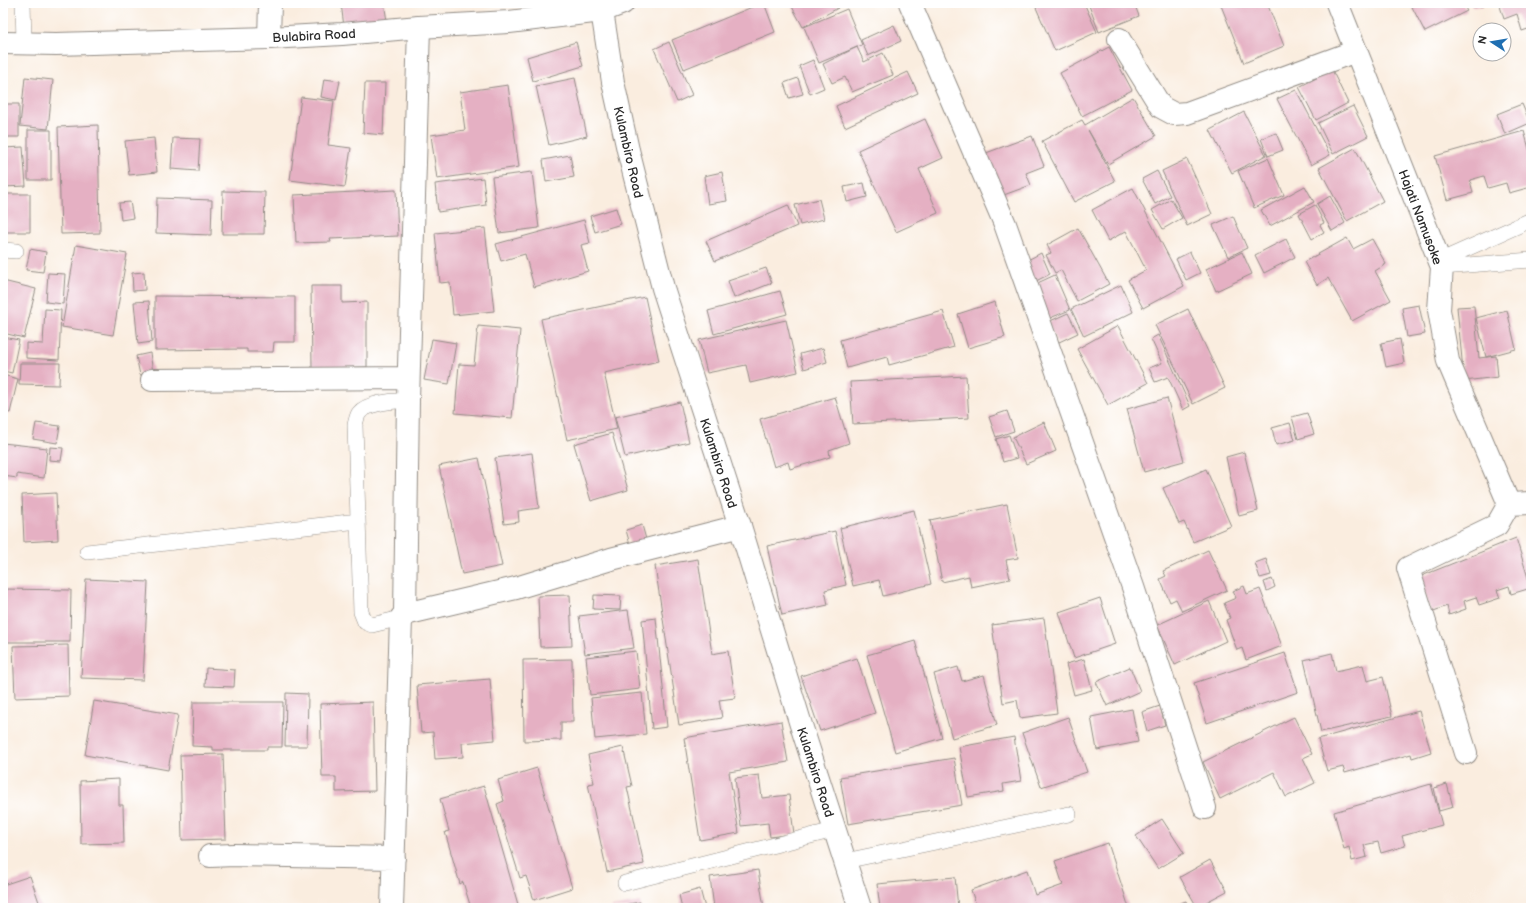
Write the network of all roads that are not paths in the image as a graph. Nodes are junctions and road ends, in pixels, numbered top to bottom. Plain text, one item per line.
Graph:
1 (23, 3) edge
2 (270, 3) edge
3 (623, 3) edge
4 (910, 3) edge
5 (1337, 3) edge
6 (602, 11) junction
7 (419, 27) junction
8 (269, 38) junction
9 (1119, 39) dead end
10 (13, 43) edge
11 (1356, 51) junction
12 (1531, 220) edge
13 (1531, 260) edge
14 (1440, 264) junction
15 (408, 378) junction
16 (152, 380) dead end
17 (408, 400) junction
18 (1531, 503) edge
19 (1509, 504) junction
20 (358, 521) junction
21 (740, 526) junction
22 (86, 552) dead end
23 (403, 616) junction
24 (1466, 753) dead end
25 (1205, 808) dead end
26 (1069, 814) dead end
27 (834, 830) junction
28 (210, 856) dead end
29 (394, 858) junction
30 (845, 861) junction
31 (625, 883) dead end
32 (392, 908) edge
33 (860, 908) edge

1 - 10 lane
2 - 8 street
3 - 6 street, Bulabira Road
4 - 25 street
5 - 11 street, Hajati Namusoke
6 - 7 street, Bulabira Road
6 - 21 street, Kulambiro Road
7 - 8 street, Bulabira Road
7 - 15 street
8 - 10 street, Bulabira Road
9 - 11 street
11 - 14 street, Hajati Namusoke
12 - 14 lane
13 - 14 lane
14 - 19 street, Hajati Namusoke
15 - 16 street
15 - 17 street
17 - 20 lane
17 - 23 street
18 - 19 street
19 - 24 street
20 - 22 lane
20 - 23 lane
21 - 23 street
21 - 27 street, Kulambiro Road
23 - 29 street
26 - 30 lane
27 - 30 street, Kulambiro Road
27 - 31 lane
28 - 29 street
29 - 32 street
30 - 33 street, Kulambiro Road

